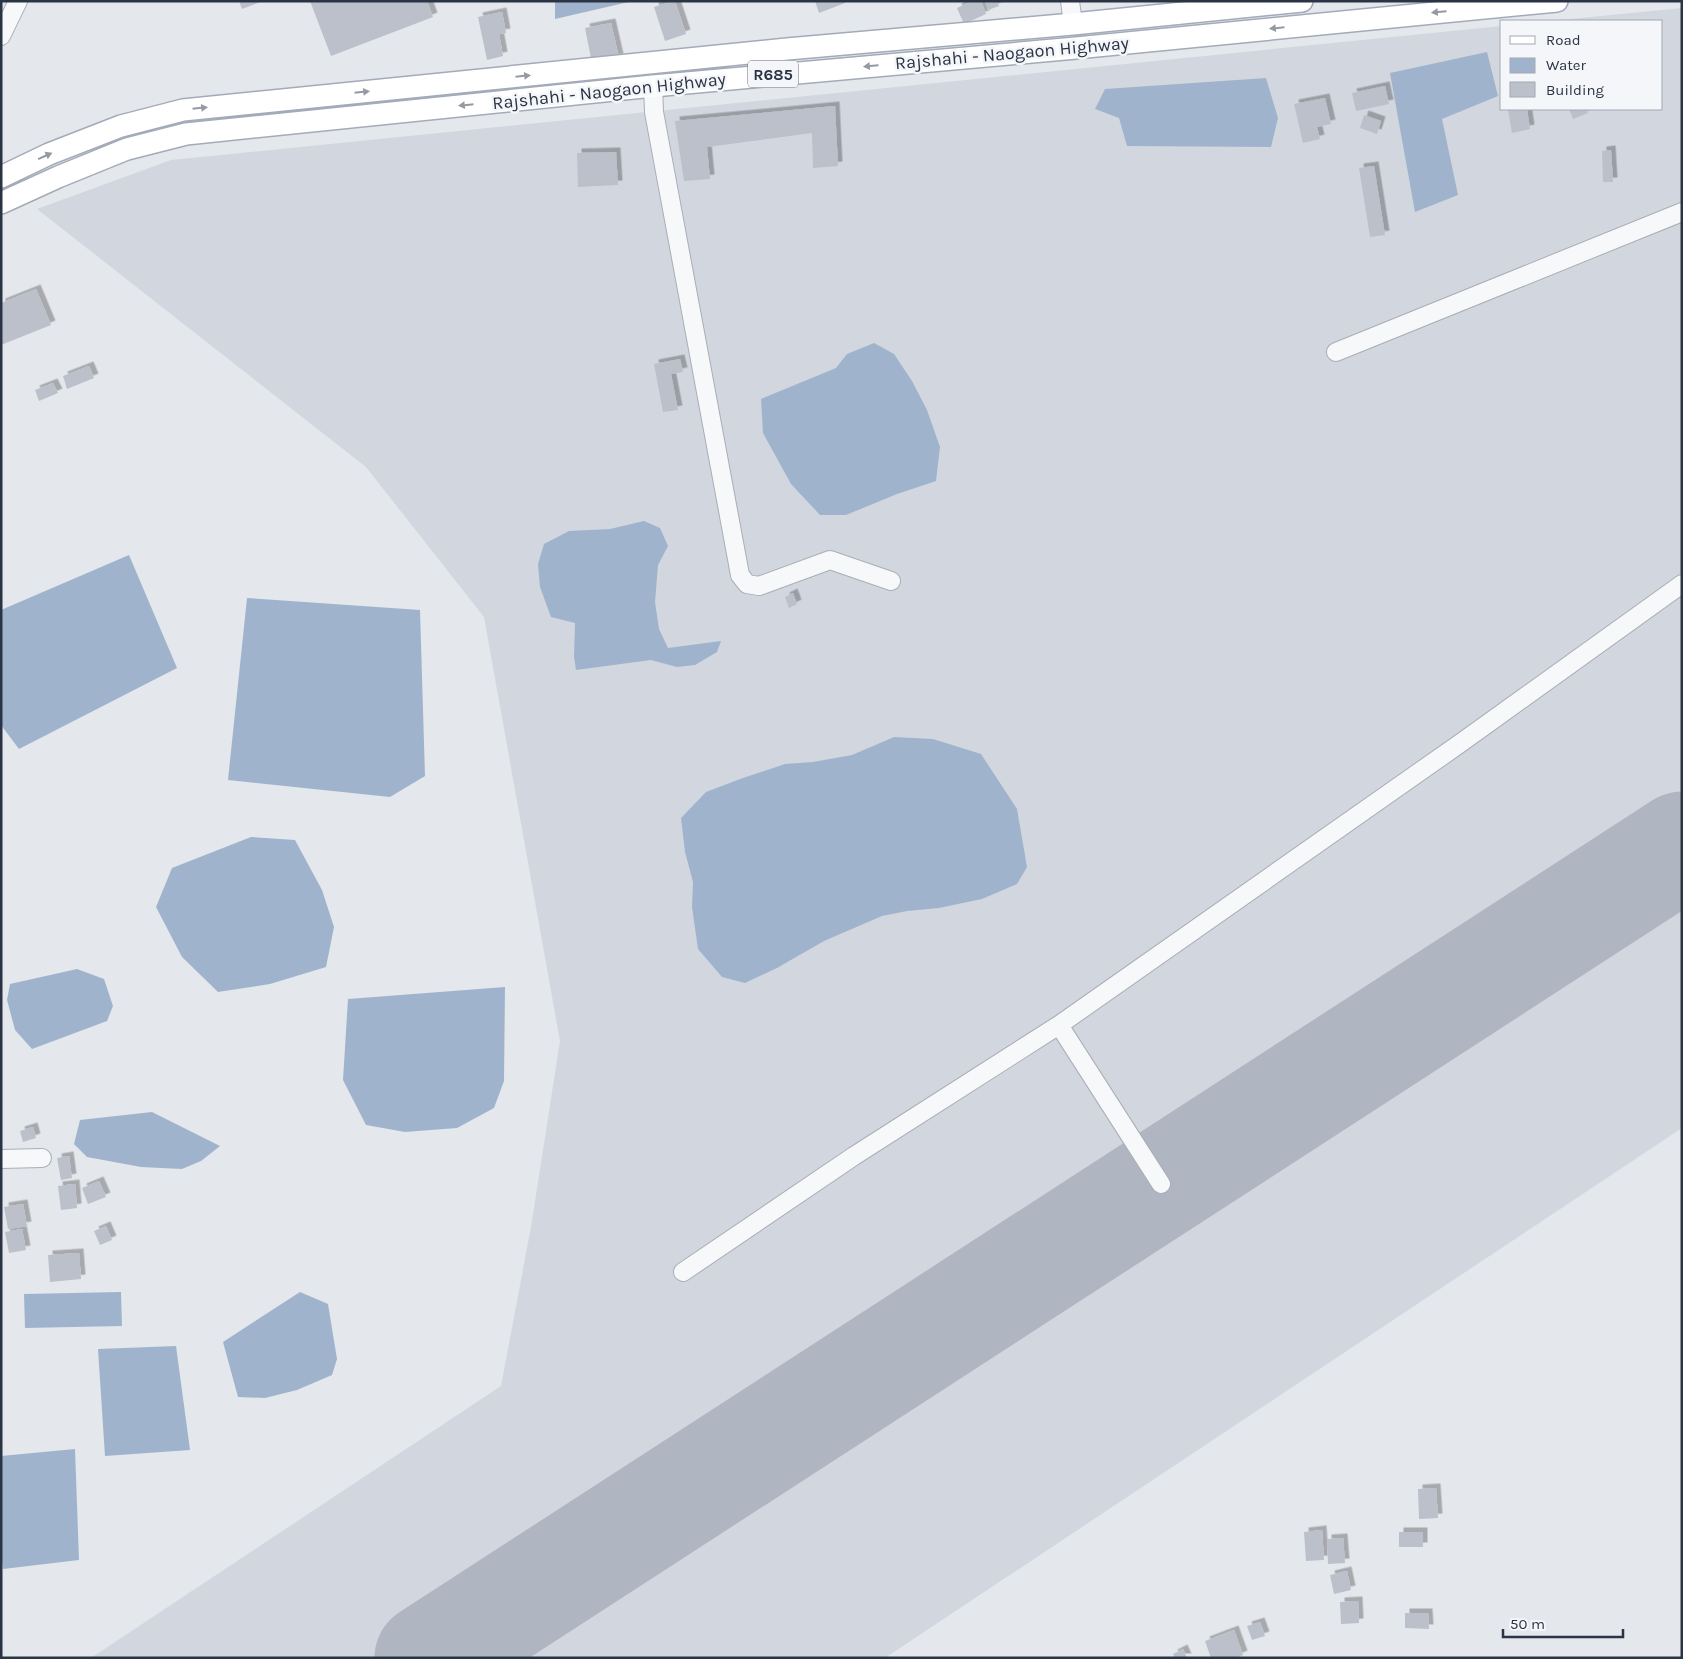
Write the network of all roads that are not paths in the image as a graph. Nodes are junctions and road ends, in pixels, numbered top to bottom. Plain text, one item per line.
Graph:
1 (18, 1) edge
2 (1070, 1) edge
3 (1302, 1) edge
4 (1557, 1) edge
5 (1073, 24) junction
6 (1, 36) edge
7 (653, 86) junction
8 (1, 176) edge
9 (1, 203) edge
10 (1682, 212) edge
11 (1336, 352) dead end
12 (891, 581) dead end
13 (1682, 584) edge
14 (1059, 1026) junction
15 (42, 1158) dead end
16 (1, 1159) edge
17 (1161, 1184) dead end
18 (684, 1272) dead end

1 - 6 street
2 - 5 street
3 - 5 main road, Rajshahi - Naogaon Highway / R685
4 -> 7 main road, Rajshahi - Naogaon Highway / R685
8 -> 5 main road, Rajshahi - Naogaon Highway / R685
7 -> 9 main road, Rajshahi - Naogaon Highway / R685
7 - 12 street
10 - 11 street
13 - 14 street
14 - 17 street
14 - 18 street
15 - 16 street

